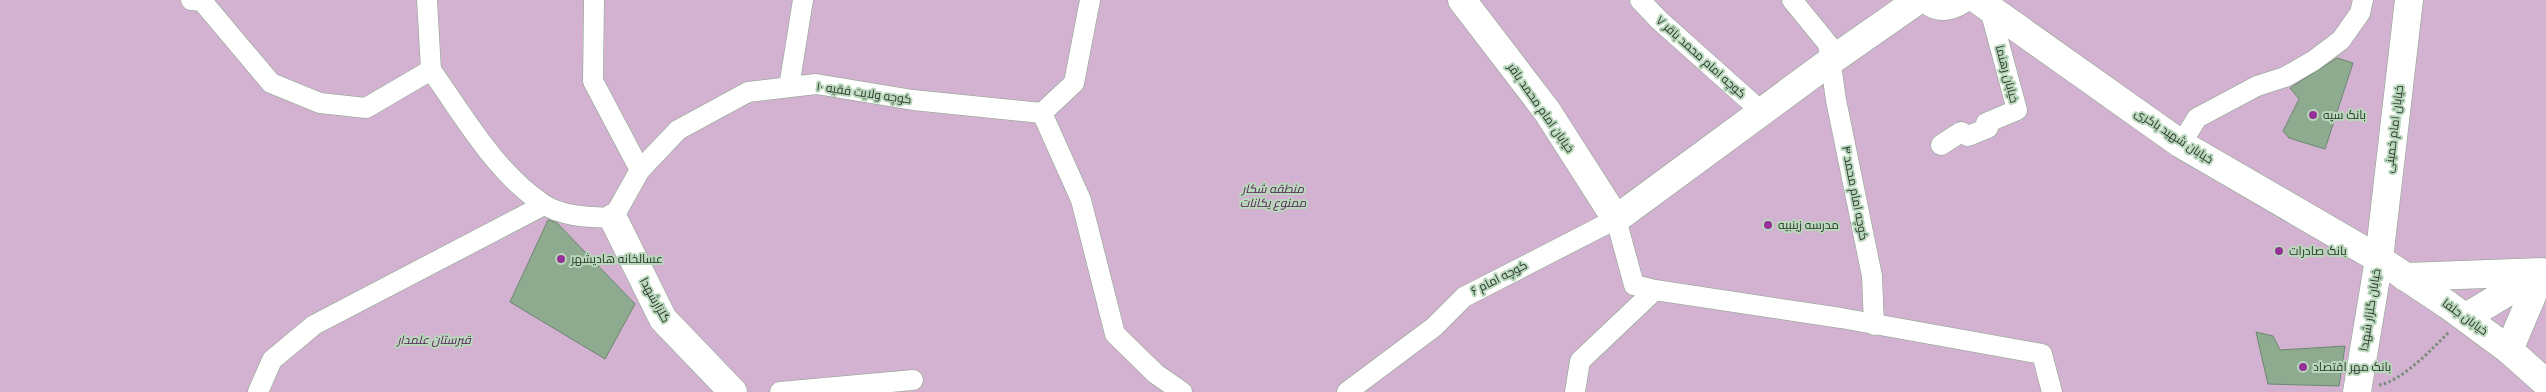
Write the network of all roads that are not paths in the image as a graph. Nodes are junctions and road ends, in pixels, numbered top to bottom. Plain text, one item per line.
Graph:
1 (191, 0) edge
2 (427, 0) edge
3 (594, 0) edge
4 (803, 0) edge
5 (1090, 0) edge
6 (1462, 0) edge
7 (1640, 0) edge
8 (1792, 0) edge
9 (1918, 0) edge
10 (1928, 0) edge
11 (1961, 0) edge
12 (2363, 0) edge
13 (2409, 0) edge
14 (1984, 3) edge
15 (1832, 60) junction
16 (431, 70) junction
17 (789, 87) junction
18 (1762, 112) junction
19 (1042, 113) junction
20 (2181, 144) junction
21 (1941, 145) dead end
22 (640, 170) junction
23 (544, 205) junction
24 (613, 218) junction
25 (1616, 219) junction
26 (2379, 259) junction
27 (2544, 271) edge
28 (2406, 277) junction
29 (1656, 290) junction
30 (2466, 317) junction
31 (1874, 325) junction
32 (2509, 350) junction
33 (913, 380) dead end
34 (2546, 383) edge
35 (2357, 390) edge
36 (258, 392) edge
37 (733, 392) edge
38 (780, 392) edge
39 (1182, 392) edge
40 (1347, 392) edge
41 (1575, 392) edge
42 (2052, 392) edge

1 - 16 street
2 - 16 street
3 - 22 street
4 - 17 street
5 - 19 street
6 - 25 main road, خیابان امام محمد باقر
7 - 18 street, کوچه امام محمد باقر ۷
8 - 15 street, کوچه امام محمد ۴
9 - 15 main road
10 - 11 main road
12 - 20 street
13 - 26 main road, خیابان امام خمینی
14 - 20 main road, خیابان شهید باکری
14 - 21 street, خیابان رهنما
15 - 18 main road
15 - 31 street, کوچه امام محمد ۴
16 - 23 street
17 - 19 street, کوچه ولایت فقیه ۱۰
17 - 22 street, کوچه ولایت فقیه ۱۰
18 - 25 main road
19 - 39 street
20 - 26 main road, خیابان شهید باکری
22 - 24 street, کوچه ولایت فقیه ۱۰
23 - 24 street
23 - 36 street
24 - 37 main road, گلزارشهدا
25 - 29 street
25 - 40 street, کوچه امام ۶
26 - 28 main road, خیابان جلفا
26 - 35 main road, خیابان گلزار شهدا
27 - 28 main road
27 - 30 main road
27 - 32 main road
28 - 30 main road, خیابان جلفا
29 - 31 street
29 - 41 street
30 - 32 main road, خیابان جلفا
31 - 42 street
32 - 34 main road, خیابان جلفا
33 - 38 street

